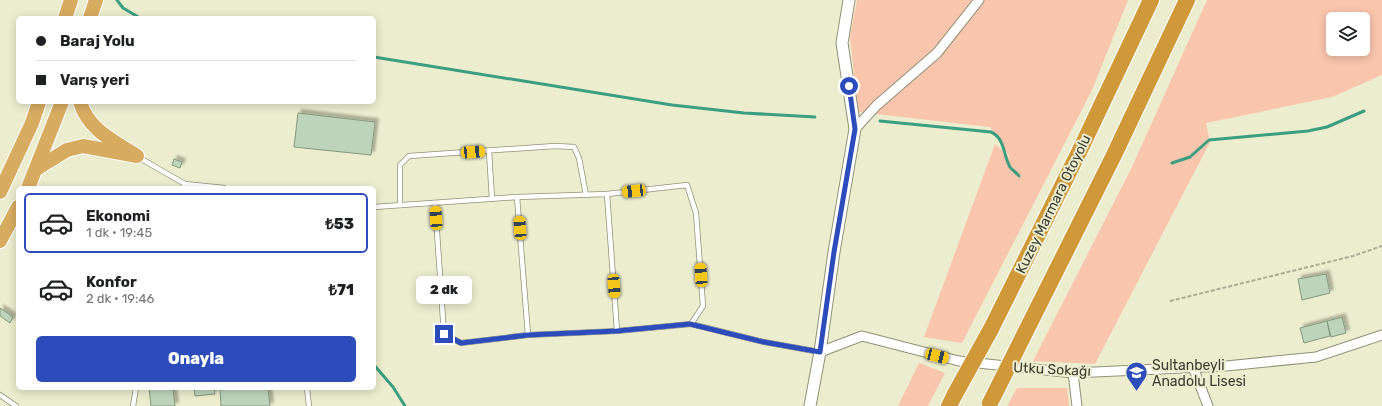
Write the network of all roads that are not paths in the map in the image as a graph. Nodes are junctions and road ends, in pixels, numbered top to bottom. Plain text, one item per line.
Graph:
1 (71, 0) edge
2 (96, 0) edge
3 (849, 0) edge
4 (979, 0) edge
5 (1151, 0) edge
6 (1187, 0) edge
7 (67, 16) edge
8 (91, 16) edge
9 (38, 104) edge
10 (61, 104) edge
11 (81, 104) edge
12 (855, 129) junction
13 (489, 151) junction
14 (137, 156) junction
15 (36, 169) junction
16 (29, 186) edge
17 (184, 186) edge
18 (0, 192) edge
19 (607, 194) junction
20 (586, 195) junction
21 (517, 197) junction
22 (492, 199) junction
23 (435, 203) junction
24 (400, 205) junction
25 (376, 207) edge
26 (16, 211) edge
27 (0, 241) edge
28 (690, 324) junction
29 (617, 331) junction
30 (528, 335) junction
31 (1382, 335) edge
32 (820, 352) junction
33 (1193, 367) junction
34 (1073, 373) junction
35 (136, 390) edge
36 (306, 390) edge
37 (0, 395) edge
38 (952, 400) edge
39 (989, 404) edge
40 (16, 406) edge
41 (133, 406) edge
42 (309, 406) edge
43 (810, 406) edge
44 (1077, 406) edge
45 (1208, 406) edge

1 - 7 highway
2 - 8 highway
3 - 12 street
4 - 12 street
5 - 38 highway, Kuzey Marmara Otoyolu, bridge
6 - 39 highway, bridge
9 - 18 highway
10 - 15 highway
11 - 14 highway
12 - 32 street
13 - 20 lane
13 - 22 lane
13 - 24 lane
14 - 15 highway
14 - 17 lane
15 - 16 highway
19 - 20 lane
19 - 28 lane
19 - 29 lane
20 - 21 lane
21 - 22 lane
21 - 30 lane
22 - 23 lane
23 - 24 lane
23 - 30 lane
24 - 25 lane
26 - 27 highway
28 - 29 lane
28 - 32 lane
29 - 30 lane
31 - 33 street, Utku Sokağı
32 - 34 street, Utku Sokağı
32 - 43 street
33 - 34 street, Utku Sokağı
33 - 45 street
34 - 44 street
35 - 41 lane
36 - 42 lane
37 - 40 lane

